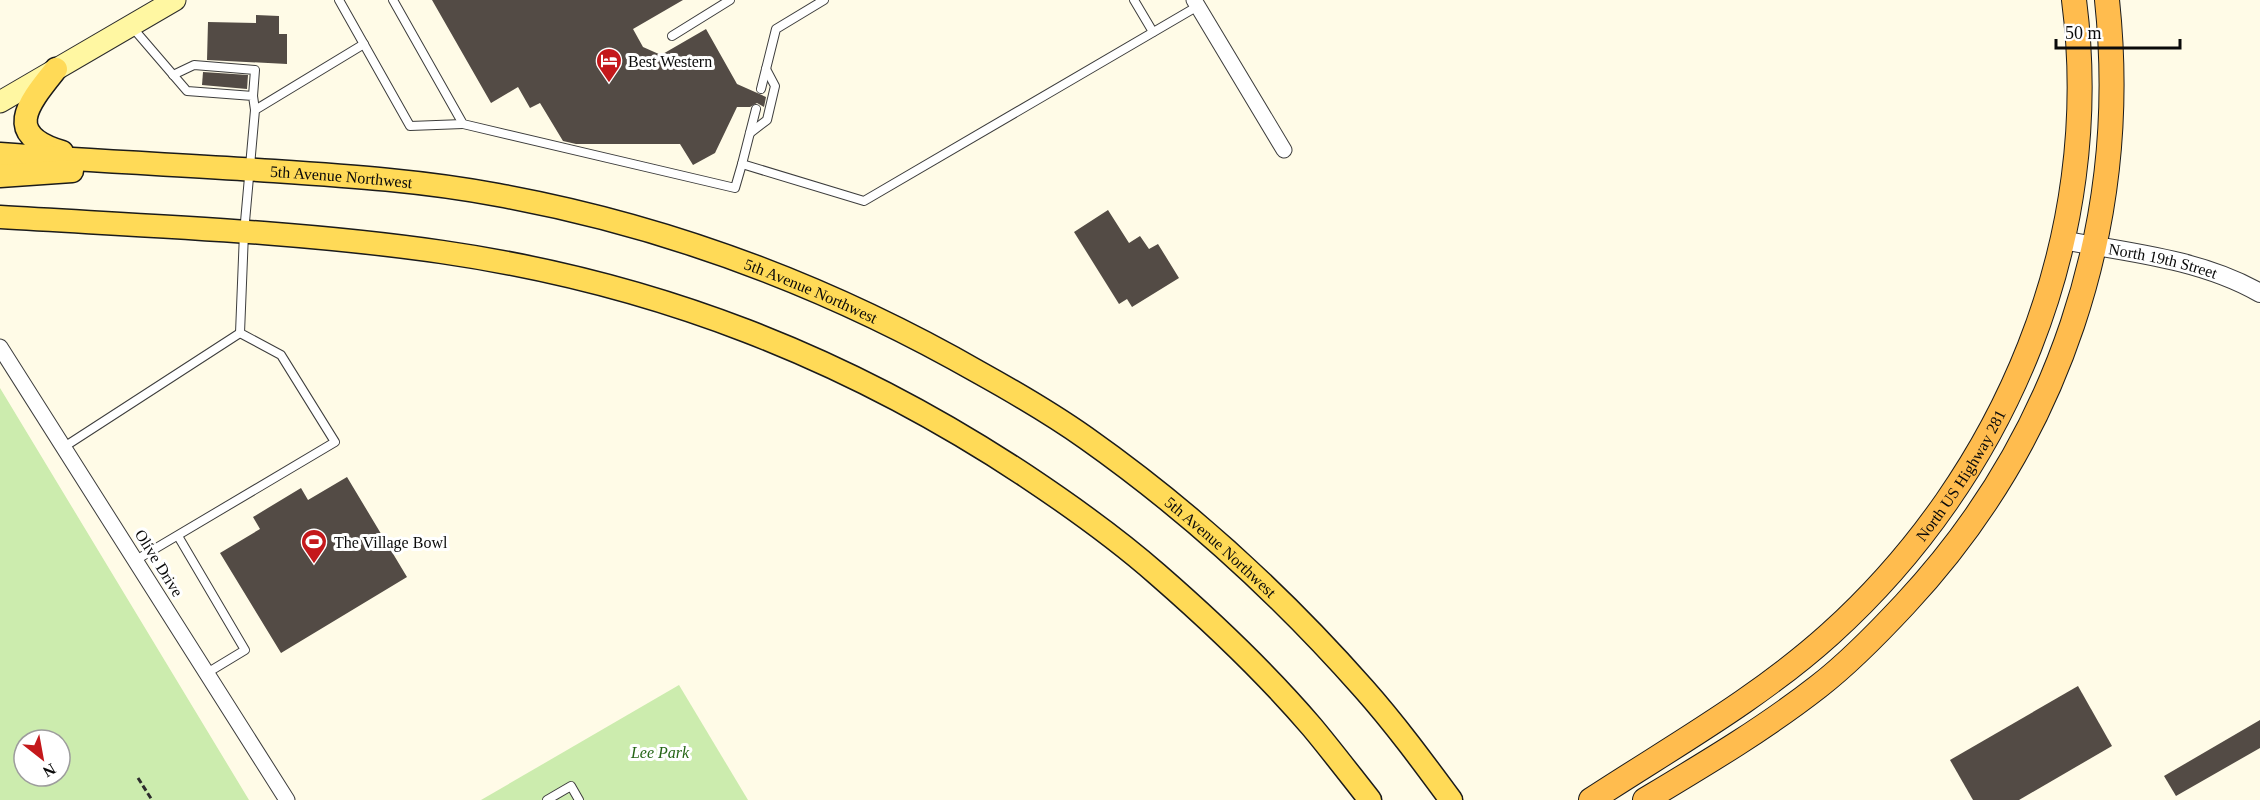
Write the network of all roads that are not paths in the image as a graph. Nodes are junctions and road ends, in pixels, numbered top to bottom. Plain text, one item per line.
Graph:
1 (175, 0) edge
2 (339, 0) edge
3 (393, 0) edge
4 (730, 0) edge
5 (824, 0) edge
6 (1134, 0) edge
7 (2074, 0) edge
8 (2107, 0) edge
9 (1196, 3) edge
10 (131, 26) junction
11 (1153, 32) junction
12 (672, 36) dead end
13 (364, 44) junction
14 (56, 69) junction
15 (766, 69) junction
16 (173, 75) junction
17 (761, 89) dead end
18 (253, 96) junction
19 (0, 102) edge
20 (756, 109) dead end
21 (255, 110) junction
22 (463, 124) junction
23 (750, 132) junction
24 (1284, 150) dead end
25 (0, 154) edge
26 (89, 161) junction
27 (163, 164) junction
28 (742, 164) junction
29 (249, 170) junction
30 (0, 176) edge
31 (0, 217) edge
32 (244, 233) junction
33 (2061, 240) junction
34 (2094, 246) junction
35 (2260, 293) edge
36 (240, 333) junction
37 (0, 347) edge
38 (64, 447) junction
39 (178, 536) junction
40 (136, 560) junction
41 (207, 674) junction
42 (1737, 744) junction
43 (287, 800) edge
44 (547, 800) edge
45 (579, 800) edge
46 (1370, 800) edge
47 (1451, 800) edge
48 (1591, 800) edge
49 (1645, 800) edge
50 (1665, 800) edge

1 - 10 main road
2 - 13 lane
3 - 22 lane
4 - 12 lane
5 - 15 lane
6 - 11 lane
7 - 33 highway, North US Highway 281
8 - 34 highway, North US Highway 281
9 - 11 lane
9 - 24 street
10 - 14 main road
10 - 16 lane
11 - 28 lane
13 - 21 lane
13 - 22 lane
14 - 19 main road
14 - 26 main road
15 - 17 lane
15 - 23 lane
16 - 18 lane
16 - 18 lane
18 - 21 lane
20 - 23 lane
21 - 29 lane
22 - 28 lane
23 - 28 lane
25 - 26 main road, 5th Avenue Northwest
26 - 27 main road, 5th Avenue Northwest
27 - 29 main road, 5th Avenue Northwest
27 - 30 main road
29 - 32 lane
29 - 47 main road, 5th Avenue Northwest
31 - 32 main road
32 - 36 lane
32 - 46 main road
33 - 34 street, North 19th Street
33 - 48 highway, North US Highway 281
34 - 35 street, North 19th Street
34 - 42 highway, North US Highway 281
36 - 38 lane
36 - 39 lane
37 - 38 street, Olive Drive
38 - 40 street, Olive Drive
39 - 40 lane
39 - 41 lane
40 - 41 street, Olive Drive
41 - 43 street, Olive Drive
42 - 49 highway, North US Highway 281
42 - 50 highway
44 - 45 lane

